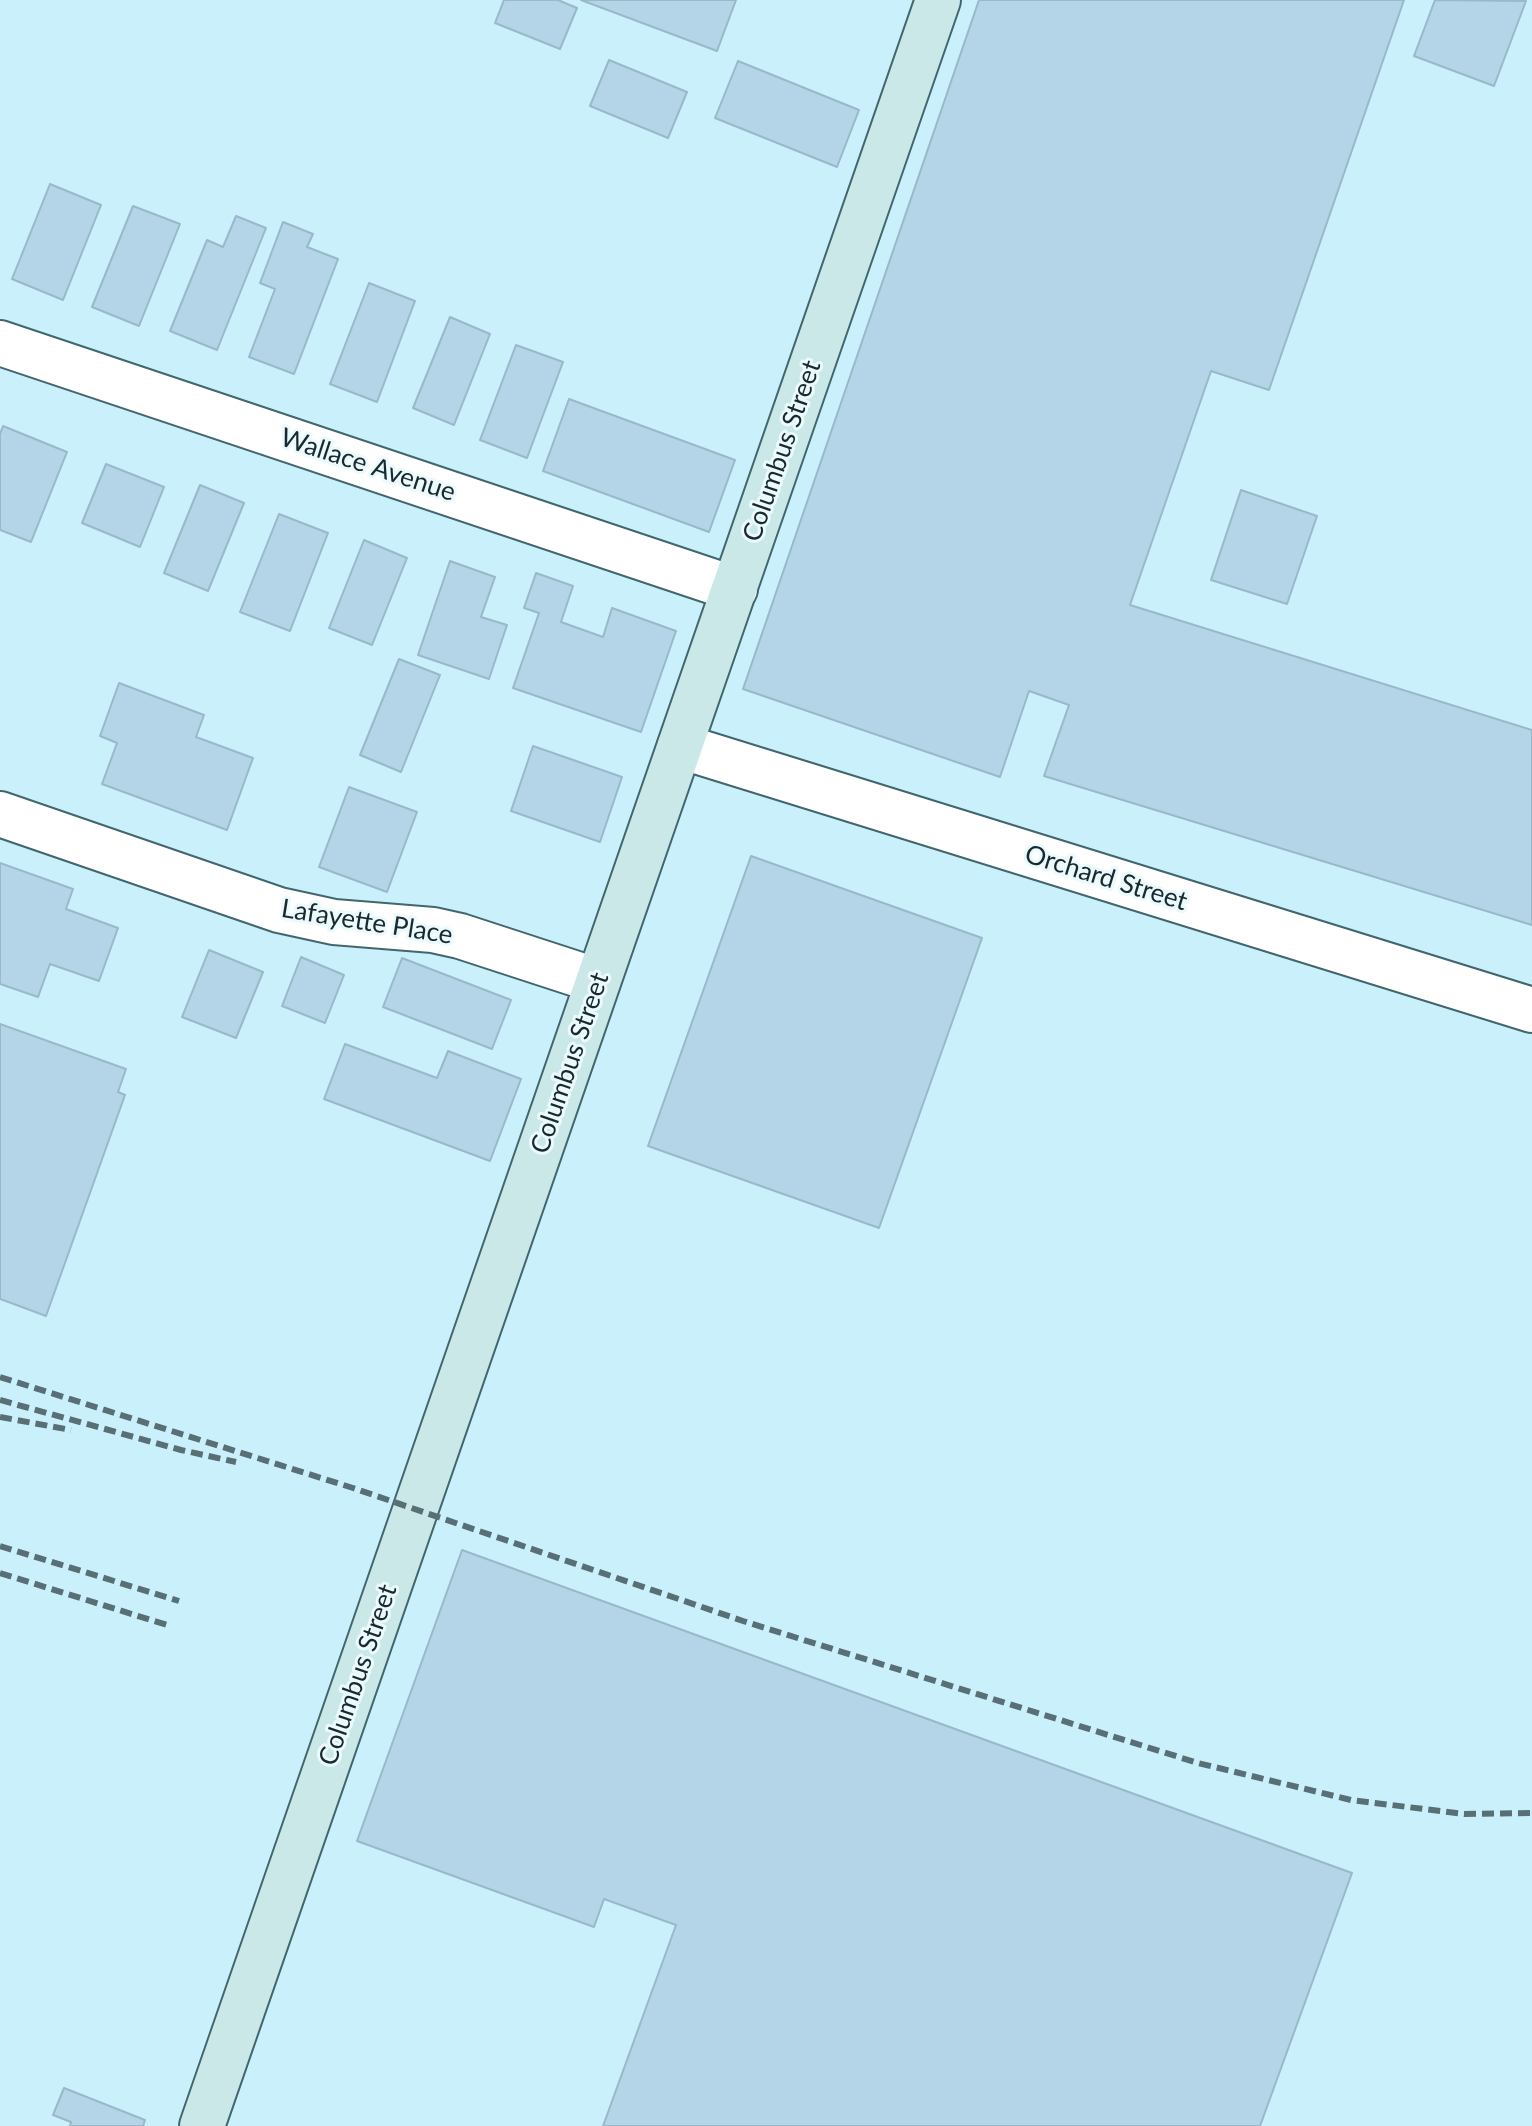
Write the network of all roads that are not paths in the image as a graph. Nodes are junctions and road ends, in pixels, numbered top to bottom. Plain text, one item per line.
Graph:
1 (938, 0) edge
2 (0, 343) edge
3 (735, 589) junction
4 (680, 746) junction
5 (0, 814) edge
6 (598, 981) junction
7 (1532, 1010) edge
8 (202, 2126) edge

1 - 3 street, Columbus Street
2 - 3 street, Wallace Avenue
3 - 4 street, Columbus Street
4 - 6 street, Columbus Street
4 - 7 street, Orchard Street
5 - 6 street, Lafayette Place
6 - 8 street, Columbus Street

